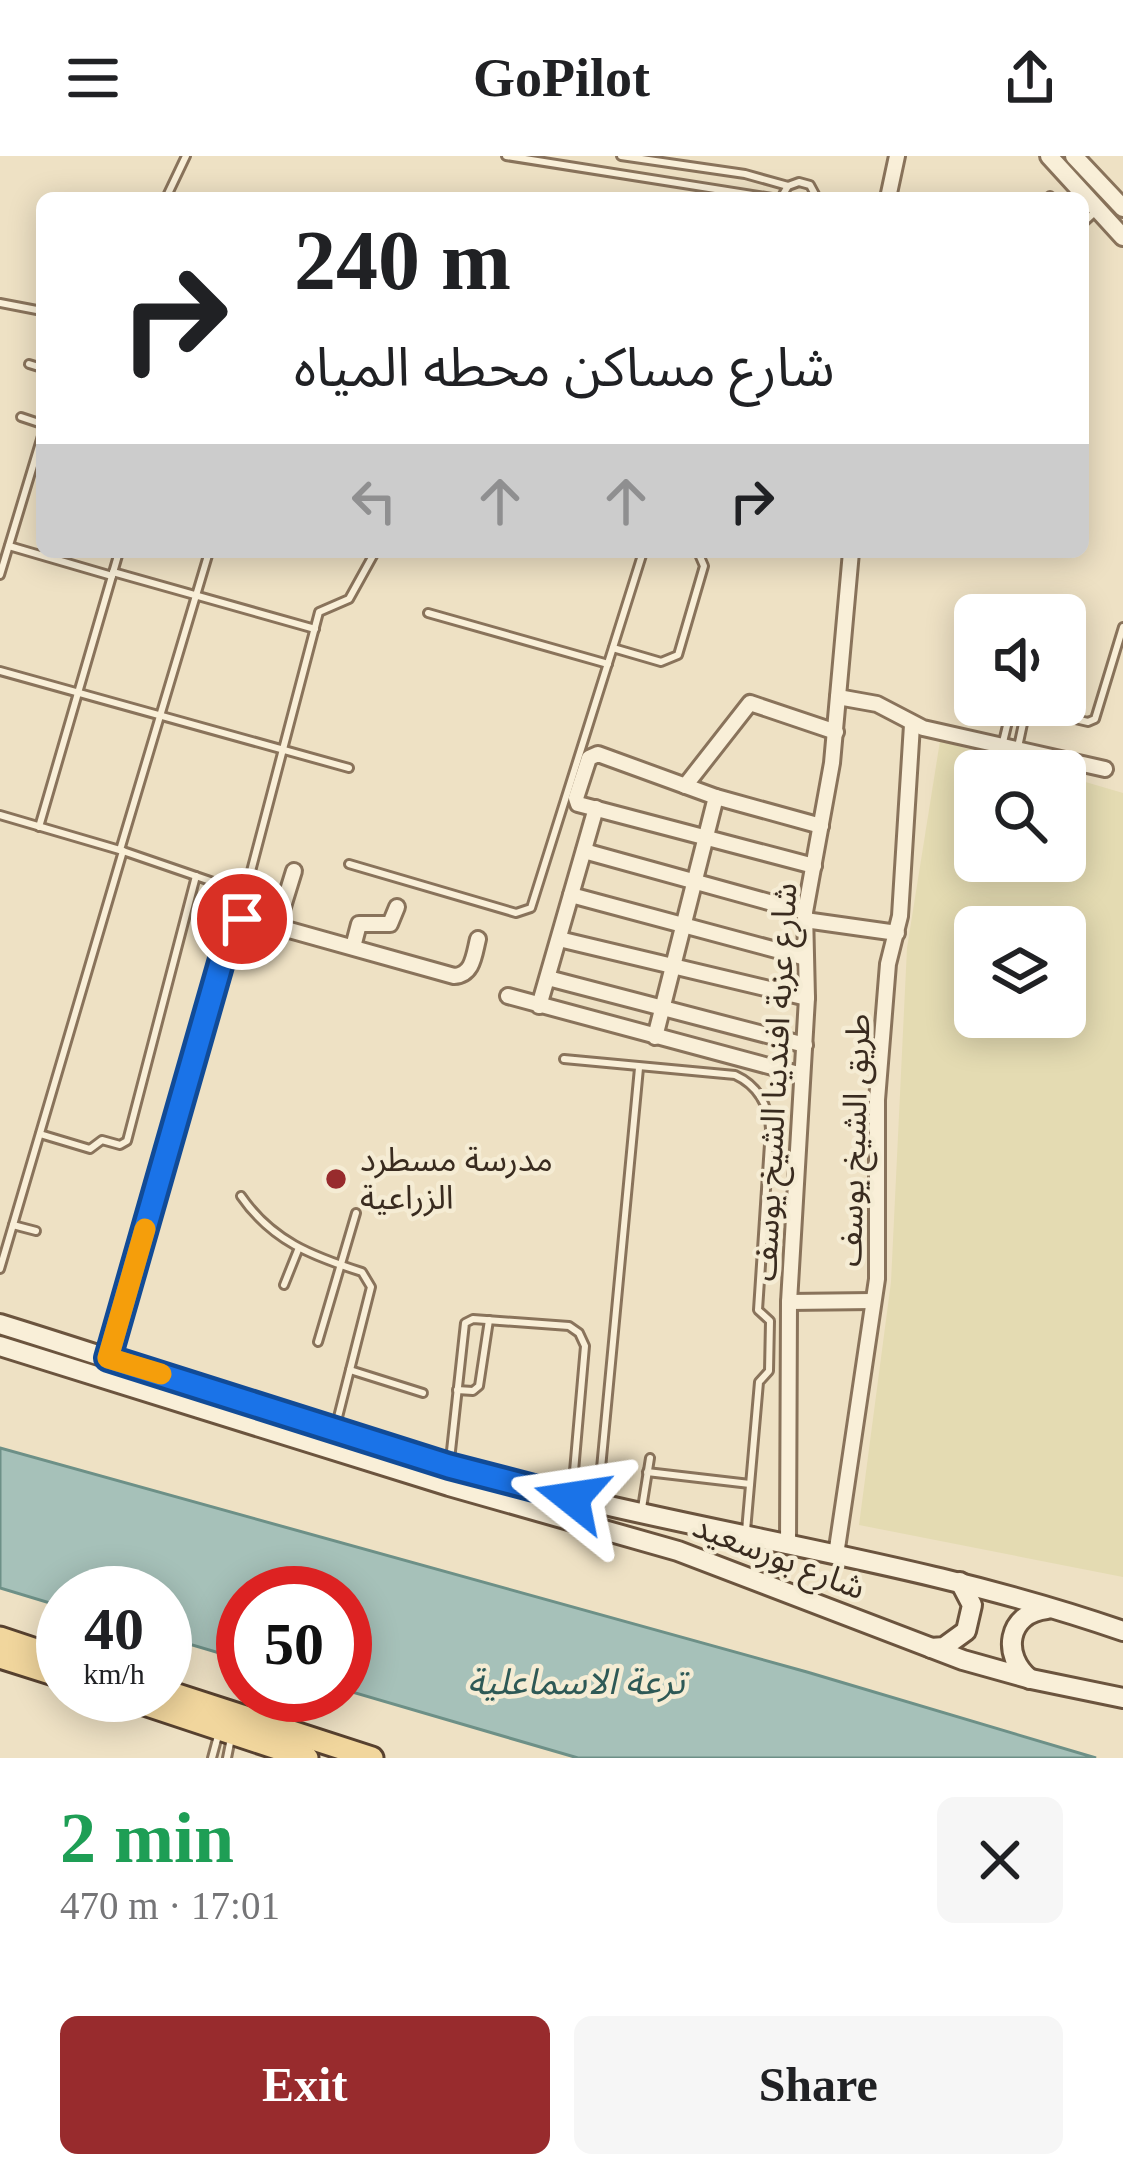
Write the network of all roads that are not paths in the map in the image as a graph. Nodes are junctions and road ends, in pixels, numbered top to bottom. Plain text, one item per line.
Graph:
1 (186, 156) edge
2 (506, 156) edge
3 (621, 156) edge
4 (897, 156) edge
5 (1049, 156) edge
6 (1074, 156) edge
7 (564, 160) edge
8 (670, 163) junction
9 (667, 179) junction
10 (788, 186) junction
11 (169, 192) edge
12 (742, 192) edge
13 (782, 192) edge
14 (815, 192) edge
15 (889, 192) edge
16 (1082, 192) edge
17 (1089, 199) edge
18 (1123, 208) edge
19 (1098, 209) junction
20 (1089, 217) edge
21 (1123, 237) edge
22 (0, 303) edge
23 (36, 310) edge
24 (29, 364) dead end
25 (36, 366) edge
26 (21, 417) dead end
27 (36, 422) edge
28 (36, 456) edge
29 (9, 546) junction
30 (36, 553) edge
31 (54, 558) edge
32 (117, 558) edge
33 (206, 558) edge
34 (372, 558) edge
35 (642, 558) edge
36 (701, 558) edge
37 (850, 558) edge
38 (113, 574) junction
39 (0, 575) edge
40 (196, 596) junction
41 (428, 613) dead end
42 (1123, 626) edge
43 (314, 629) junction
44 (613, 648) junction
45 (608, 664) junction
46 (0, 671) edge
47 (78, 693) junction
48 (838, 697) junction
49 (160, 716) junction
50 (1086, 721) edge
51 (912, 725) junction
52 (1012, 726) edge
53 (1018, 726) edge
54 (836, 732) junction
55 (1010, 746) junction
56 (282, 750) junction
57 (349, 768) dead end
58 (1105, 769) dead end
59 (686, 786) junction
60 (716, 797) junction
61 (596, 808) junction
62 (0, 815) edge
63 (39, 826) junction
64 (821, 826) junction
65 (706, 837) junction
66 (122, 851) junction
67 (584, 851) junction
68 (349, 864) dead end
69 (814, 866) junction
70 (294, 872) dead end
71 (196, 876) junction
72 (695, 882) junction
73 (219, 884) dead end
74 (571, 895) junction
75 (397, 907) dead end
76 (805, 916) junction
77 (238, 921) junction
78 (684, 925) junction
79 (277, 926) junction
80 (897, 932) junction
81 (478, 939) dead end
82 (559, 939) junction
83 (353, 947) junction
84 (806, 958) junction
85 (673, 966) junction
86 (548, 978) junction
87 (508, 996) dead end
88 (807, 998) junction
89 (539, 1006) junction
90 (662, 1007) junction
91 (655, 1037) junction
92 (805, 1045) junction
93 (564, 1059) dead end
94 (639, 1068) junction
95 (802, 1075) junction
96 (40, 1134) junction
97 (241, 1196) dead end
98 (356, 1213) dead end
99 (13, 1225) junction
100 (36, 1231) dead end
101 (298, 1250) junction
102 (340, 1265) junction
103 (0, 1267) edge
104 (284, 1285) dead end
105 (873, 1301) junction
106 (789, 1302) junction
107 (489, 1320) junction
108 (0, 1324) edge
109 (319, 1342) dead end
110 (0, 1346) edge
111 (108, 1358) junction
112 (350, 1370) junction
113 (458, 1390) junction
114 (423, 1393) dead end
115 (335, 1429) junction
116 (650, 1458) dead end
117 (449, 1466) junction
118 (647, 1472) junction
119 (750, 1484) junction
120 (572, 1498) junction
121 (598, 1503) junction
122 (641, 1513) junction
123 (745, 1538) junction
124 (788, 1546) junction
125 (836, 1555) junction
126 (960, 1582) junction
127 (1052, 1609) junction
128 (1123, 1631) edge
129 (0, 1638) edge
130 (931, 1648) junction
131 (36, 1650) edge
132 (0, 1658) edge
133 (36, 1669) edge
134 (1031, 1679) junction
135 (1123, 1698) edge
136 (192, 1700) edge
137 (192, 1719) edge
138 (226, 1730) junction
139 (212, 1758) edge
140 (227, 1758) edge
141 (308, 1758) edge
142 (372, 1758) edge

1 - 11 lane
2 - 7 lane
3 - 8 lane
4 - 15 street
5 - 16 street
6 - 18 street
7 - 9 lane
8 - 9 lane
8 - 10 lane
9 - 12 lane
10 - 13 lane
10 - 14 lane
17 - 19 street
19 - 20 lane
19 - 21 street
22 - 23 lane
24 - 25 lane
26 - 27 lane
28 - 29 lane
29 - 30 lane
29 - 39 lane
31 - 38 lane
32 - 38 lane
33 - 40 lane
34 - 43 lane
35 - 44 lane
36 - 44 lane
37 - 48 street, شارع عزبة افندينا الشيخ يوسف
38 - 40 lane
38 - 47 lane
40 - 43 lane
40 - 49 lane
41 - 45 lane
42 - 50 lane
43 - 56 lane
44 - 45 lane
45 - 68 lane
46 - 47 lane
47 - 49 lane
47 - 63 lane
48 - 51 street
48 - 54 street, شارع عزبة افندينا الشيخ يوسف
49 - 56 lane
49 - 66 lane
51 - 55 street
51 - 80 street, طريق الشيخ يوسف
52 - 55 lane
53 - 55 lane
54 - 59 street
54 - 64 street, شارع عزبة افندينا الشيخ يوسف
55 - 58 street
56 - 57 lane
56 - 77 lane
59 - 60 street
59 - 61 street
60 - 64 street
60 - 65 street
61 - 65 street
61 - 67 street
62 - 63 lane
63 - 66 lane
64 - 69 street, شارع عزبة افندينا الشيخ يوسف
65 - 69 street
65 - 72 street
66 - 71 lane
66 - 96 lane
67 - 72 street
67 - 74 street
69 - 76 street, شارع عزبة افندينا الشيخ يوسف
70 - 79 street
71 - 73 lane
71 - 96 lane
72 - 76 street
72 - 78 street
74 - 78 street
74 - 82 street
75 - 83 street
76 - 80 street
76 - 84 street, شارع عزبة افندينا الشيخ يوسف
77 - 79 street
77 - 111 street
78 - 84 street
78 - 85 street
79 - 83 street
80 - 105 street, طريق الشيخ يوسف
81 - 83 street
82 - 85 street
82 - 86 street
84 - 88 street, شارع عزبة افندينا الشيخ يوسف
85 - 88 street
85 - 90 street
86 - 89 street
86 - 90 street
87 - 89 street
88 - 92 street, شارع عزبة افندينا الشيخ يوسف
89 - 91 street
90 - 91 street
90 - 92 street
91 - 95 street
92 - 95 street, شارع عزبة افندينا الشيخ يوسف
93 - 94 lane
94 - 119 lane
94 - 121 lane
95 - 106 street, شارع عزبة افندينا الشيخ يوسف
96 - 99 lane
97 - 101 lane
98 - 102 lane
99 - 100 lane
99 - 103 lane
101 - 102 lane
101 - 104 lane
102 - 109 lane
102 - 112 lane
105 - 106 street
105 - 125 street, طريق الشيخ يوسف
106 - 124 street, شارع عزبة افندينا الشيخ يوسف
107 - 113 lane
107 - 113 lane
107 - 120 lane
108 - 111 main road, شارع بورسعيد
110 - 130 main road, شارع بورسعيد
111 - 115 main road, شارع بورسعيد
112 - 114 lane
112 - 115 lane
113 - 117 lane
115 - 117 main road, شارع بورسعيد
116 - 118 lane
117 - 120 main road, شارع بورسعيد
118 - 119 lane
118 - 122 lane
119 - 123 lane
120 - 121 main road, شارع بورسعيد
121 - 122 main road, شارع بورسعيد
122 - 123 main road, شارع بورسعيد
123 - 124 main road, شارع بورسعيد
124 - 125 main road, شارع بورسعيد
125 - 126 main road, شارع بورسعيد
126 - 127 main road, شارع بورسعيد
126 - 130 main road
127 - 128 main road, شارع بورسعيد
127 - 134 main road
129 - 131 main road
130 - 134 main road, شارع بورسعيد
132 - 133 main road
134 - 135 main road, شارع بورسعيد
136 - 142 main road
137 - 138 main road
138 - 139 lane
138 - 140 lane
138 - 141 main road

